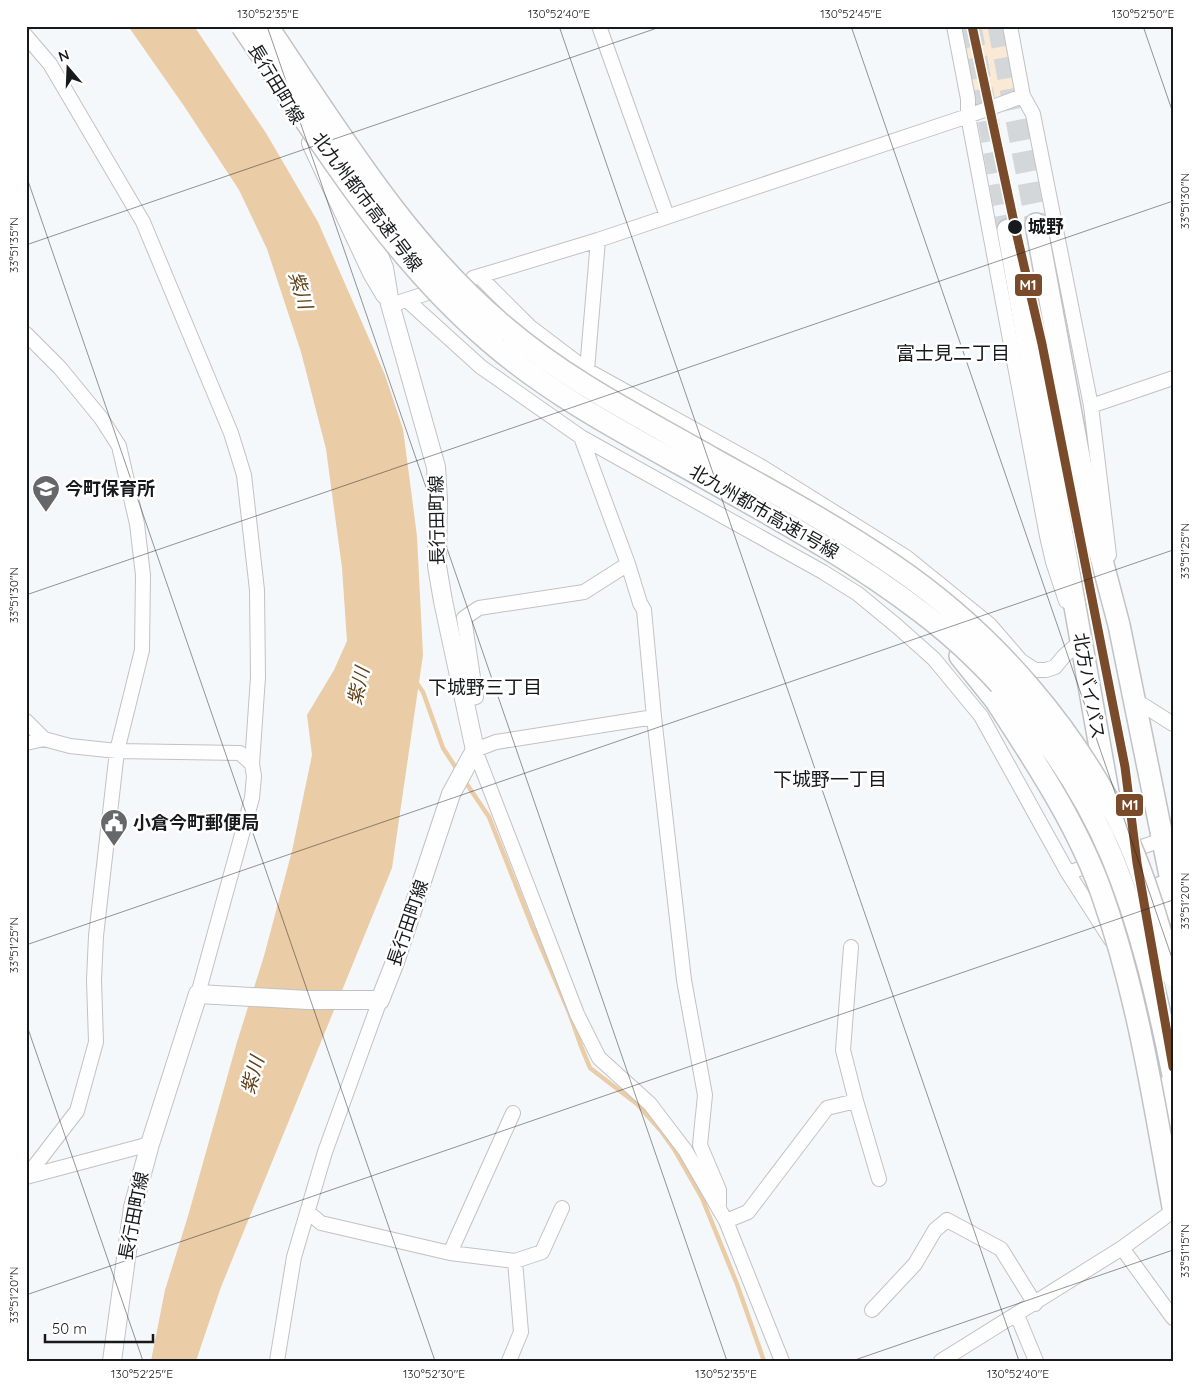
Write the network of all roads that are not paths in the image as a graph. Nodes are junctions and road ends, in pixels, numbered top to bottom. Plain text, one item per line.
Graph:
1 (242, 26) edge
2 (265, 26) edge
3 (598, 26) edge
4 (954, 26) edge
5 (1010, 26) edge
6 (26, 36) edge
7 (1023, 96) junction
8 (968, 116) junction
9 (667, 216) junction
10 (1036, 224) tunnel mouth
11 (1008, 230) tunnel mouth
12 (598, 240) junction
13 (479, 276) junction
14 (408, 301) junction
15 (390, 304) junction
16 (26, 334) edge
17 (587, 370) junction
18 (1173, 378) edge
19 (1091, 406) junction
20 (581, 437) junction
21 (794, 528) junction
22 (628, 564) junction
23 (1119, 625) junction
24 (1080, 642) junction
25 (1014, 670) junction
26 (463, 699) junction
27 (1135, 700) junction
28 (654, 717) junction
29 (26, 721) edge
30 (1173, 724) edge
31 (44, 739) junction
32 (26, 743) edge
33 (475, 750) junction
34 (117, 751) junction
35 (252, 764) junction
36 (1167, 838) edge
37 (1119, 854) junction
38 (1068, 873) junction
39 (1173, 890) edge
40 (1173, 913) edge
41 (851, 947) dead end
42 (1173, 975) edge
43 (1142, 989) junction
44 (203, 995) junction
45 (373, 1000) junction
46 (1173, 1075) edge
47 (856, 1101) junction
48 (513, 1113) dead end
49 (1173, 1142) edge
50 (150, 1144) junction
51 (27, 1176) edge
52 (879, 1179) dead end
53 (1173, 1207) edge
54 (562, 1208) dead end
55 (1173, 1211) edge
56 (308, 1212) junction
57 (722, 1214) junction
58 (1122, 1248) junction
59 (450, 1253) junction
60 (515, 1261) junction
61 (1035, 1304) junction
62 (872, 1310) dead end
63 (1017, 1315) junction
64 (1173, 1318) edge
65 (112, 1361) edge
66 (277, 1361) edge
67 (509, 1361) edge
68 (782, 1361) edge
69 (941, 1361) edge
70 (1036, 1361) edge

1 - 15 main road, 長行田町線
1 - 21 highway, 北九州都市高速1号線, bridge
2 - 15 main road, 長行田町線
2 - 25 highway, 北九州都市高速1号線, bridge
3 - 9 street
4 - 8 street
5 - 7 street
6 - 35 street
7 - 8 street
7 - 19 street
8 - 9 street
8 - 24 street
9 - 12 street
10 - 23 highway
11 - 24 highway, 北方バイパス
12 - 13 street
12 - 17 street
13 - 14 street
13 - 17 street
14 - 15 street
14 - 20 street
15 - 26 main road, 長行田町線
16 - 34 street
17 - 24 street
18 - 19 street
19 - 23 street
20 - 22 street
20 - 38 street
21 - 46 highway, 北九州都市高速1号線, bridge
21 - 53 highway, bridge
22 - 26 street
22 - 28 street
23 - 27 highway
24 - 37 highway, 北方バイパス
25 - 40 highway, bridge
25 - 42 highway, 北九州都市高速1号線, bridge
26 - 33 main road, 長行田町線
27 - 30 street
27 - 36 highway
28 - 33 street
28 - 57 street
29 - 31 street
31 - 32 street
31 - 34 street
33 - 45 main road, 長行田町線
33 - 57 street
34 - 35 street
34 - 51 street
35 - 44 street
36 - 37 street
36 - 39 highway
37 - 38 street
37 - 43 highway, 北方バイパス
38 - 43 street
41 - 47 street
43 - 49 highway, 北方バイパス
44 - 45 main road
44 - 50 main road, 長行田町線
45 - 56 street
47 - 52 street
47 - 57 street
48 - 59 street
50 - 51 street
50 - 65 main road, 長行田町線
54 - 60 street
55 - 58 street
56 - 59 street
56 - 66 street
57 - 68 street
58 - 61 street
58 - 64 street
59 - 60 street
60 - 67 street
61 - 62 street
61 - 63 street
63 - 69 street
63 - 70 street

